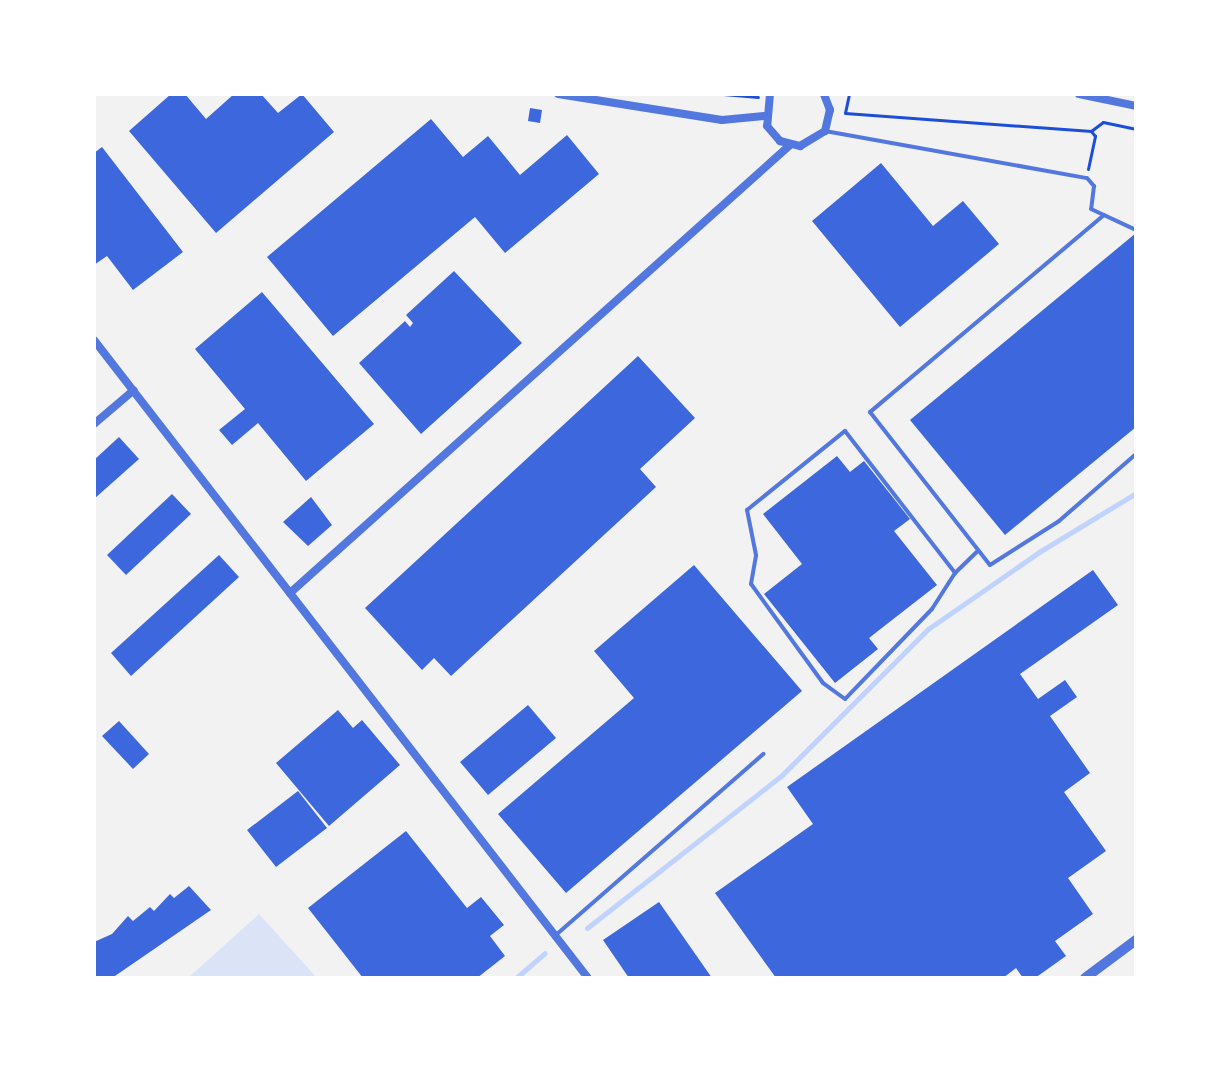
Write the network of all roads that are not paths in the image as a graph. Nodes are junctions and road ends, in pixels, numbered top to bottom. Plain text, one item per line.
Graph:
1 (558, 94) edge
2 (770, 94) edge
3 (824, 94) edge
4 (1079, 94) edge
5 (1136, 106) edge
6 (764, 116) junction
7 (825, 131) junction
8 (790, 145) junction
9 (1104, 215) junction
10 (1136, 230) edge
11 (94, 340) edge
12 (134, 390) junction
13 (94, 424) edge
14 (1136, 454) edge
15 (978, 551) junction
16 (955, 573) junction
17 (290, 593) junction
18 (763, 754) dead end
19 (557, 934) junction
20 (1136, 940) edge
21 (588, 978) edge
22 (1085, 978) edge

1 - 6 street
2 - 6 street
3 - 7 street
4 - 5 street
6 - 8 street
7 - 8 street
7 - 9 lane
8 - 17 street
9 - 10 lane
9 - 15 lane
11 - 12 street
12 - 13 street
12 - 17 street
14 - 15 lane
15 - 16 lane
16 - 16 lane
17 - 19 street
18 - 19 lane
19 - 21 street
20 - 22 street

